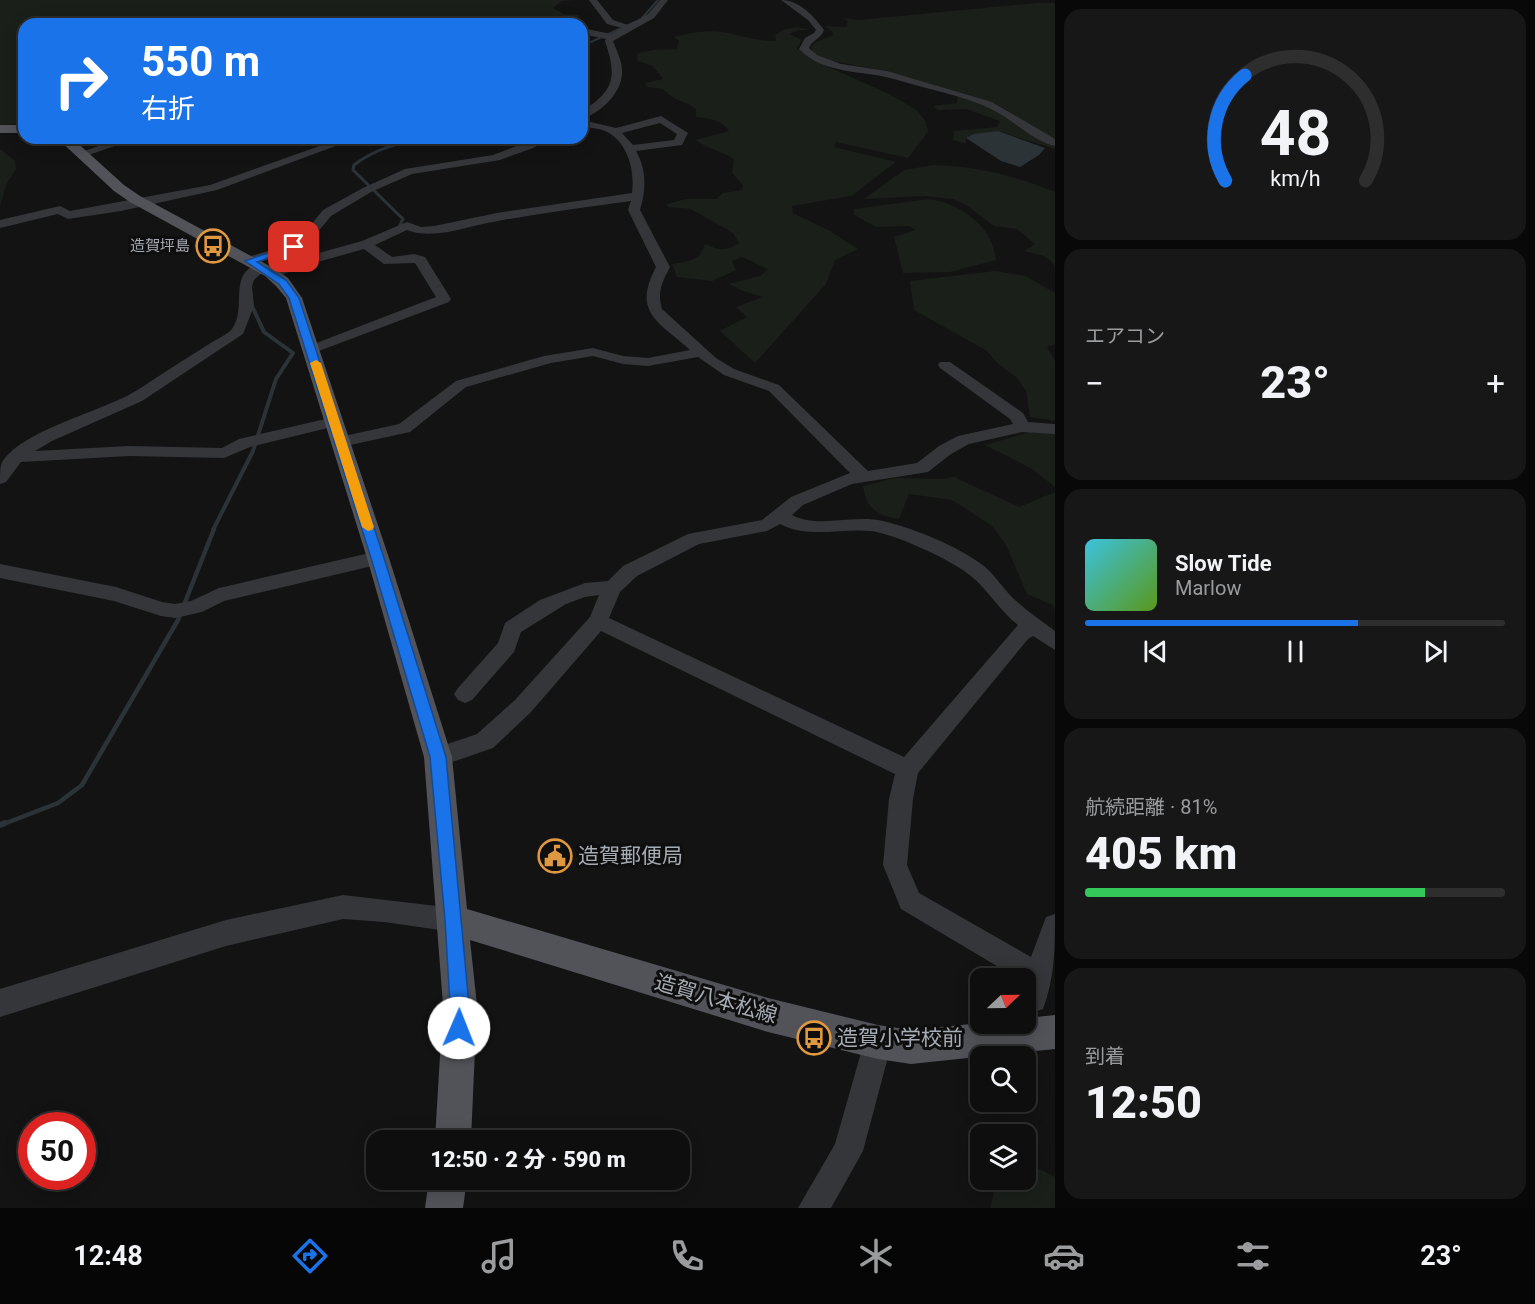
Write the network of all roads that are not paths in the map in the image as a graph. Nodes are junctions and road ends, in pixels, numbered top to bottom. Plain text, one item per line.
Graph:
1 (593, 0) edge
2 (664, 0) edge
3 (785, 0) edge
4 (625, 28) junction
5 (588, 32) edge
6 (606, 36) junction
7 (588, 112) edge
8 (588, 125) edge
9 (0, 129) edge
10 (18, 129) edge
11 (614, 132) junction
12 (1055, 143) edge
13 (71, 144) edge
14 (113, 144) edge
15 (335, 144) edge
16 (523, 144) edge
17 (534, 144) edge
18 (529, 147) junction
19 (632, 148) junction
20 (82, 154) junction
21 (639, 196) junction
22 (140, 202) junction
23 (0, 224) edge
24 (366, 244) junction
25 (263, 269) junction
26 (311, 350) junction
27 (700, 352) junction
28 (945, 365) dead end
29 (1023, 427) junction
30 (1055, 429) edge
31 (338, 432) junction
32 (8, 459) edge
33 (862, 475) junction
34 (0, 478) edge
35 (780, 516) junction
36 (378, 558) junction
37 (0, 571) edge
38 (612, 588) junction
39 (598, 621) junction
40 (1033, 625) junction
41 (1055, 642) edge
42 (465, 694) dead end
43 (438, 757) junction
44 (907, 769) junction
45 (454, 920) junction
46 (1055, 926) edge
47 (1024, 968) edge
48 (1036, 975) edge
49 (0, 1003) edge
50 (1036, 1032) edge
51 (1055, 1032) edge
52 (970, 1034) edge
53 (878, 1042) junction
54 (454, 1130) edge
55 (446, 1190) edge
56 (444, 1208) edge
57 (813, 1208) edge

1 - 4 street
2 - 4 street
3 - 12 street
4 - 6 street
5 - 6 street
6 - 7 street
8 - 11 street
9 - 10 main road
11 - 19 street
11 - 19 street
13 - 20 main road
14 - 20 street
15 - 22 street
16 - 18 street
17 - 18 street
18 - 25 street
19 - 21 street
20 - 22 main road
21 - 24 street
21 - 27 street
22 - 23 street
22 - 25 main road
24 - 25 street
24 - 26 street
25 - 26 main road
25 - 32 street
26 - 31 main road
27 - 31 street
27 - 33 street
28 - 29 street
29 - 30 street
29 - 33 street
31 - 32 street
31 - 36 main road
32 - 34 street
33 - 35 street
35 - 38 street
35 - 40 street
36 - 37 street
36 - 43 main road
38 - 39 street
38 - 42 street
39 - 43 street
39 - 44 street
40 - 41 street
40 - 44 street
43 - 45 main road
44 - 47 street
45 - 49 street
45 - 53 main road, 造賀八本松線
45 - 54 main road
46 - 48 street
50 - 51 main road, 造賀八本松線
52 - 53 main road, 造賀八本松線
53 - 57 street
55 - 56 main road

